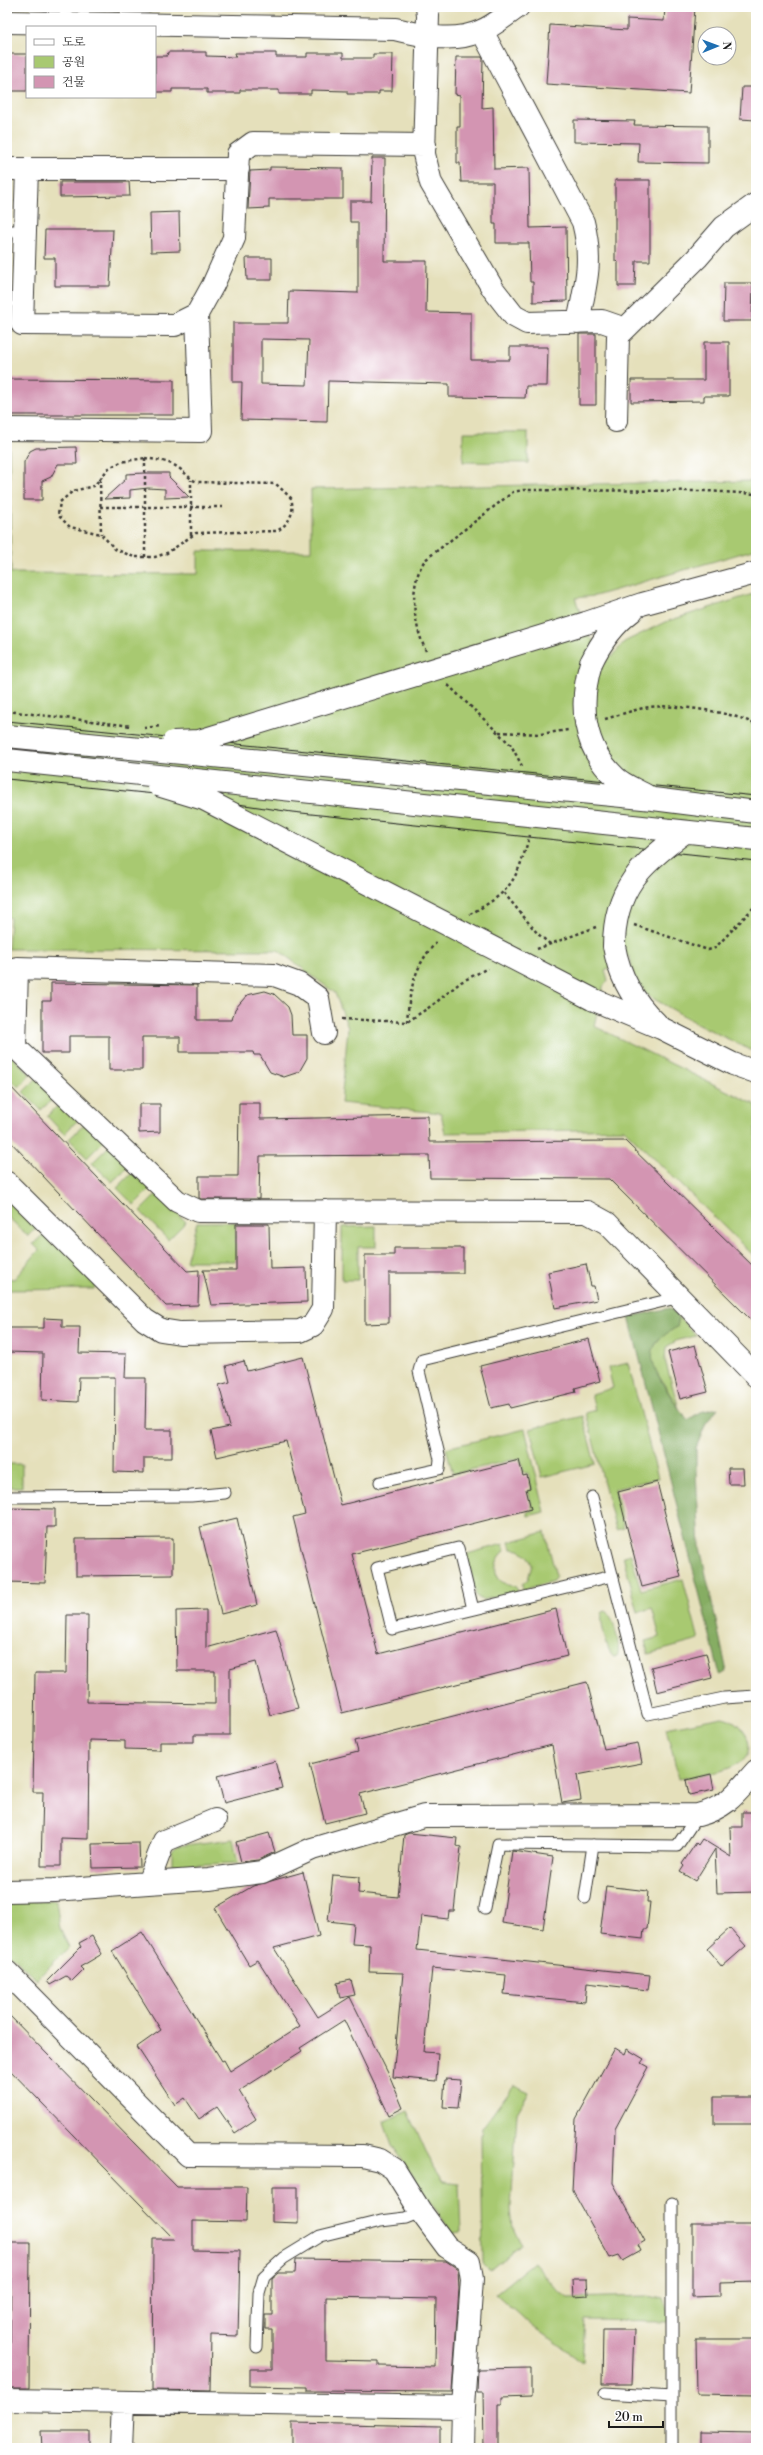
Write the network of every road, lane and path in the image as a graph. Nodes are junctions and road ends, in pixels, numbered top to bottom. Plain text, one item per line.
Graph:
1 (426, 7) edge
2 (518, 7) edge
3 (7, 22) edge
4 (482, 31) junction
5 (428, 36) junction
6 (424, 145) junction
7 (238, 168) junction
8 (17, 169) edge
9 (756, 204) edge
10 (15, 231) edge
11 (197, 314) junction
12 (578, 322) junction
13 (625, 329) junction
14 (616, 421) dead end
15 (7, 429) edge
16 (145, 458) junction
17 (100, 479) junction
18 (192, 480) junction
19 (756, 494) edge
20 (100, 507) junction
21 (145, 507) junction
22 (191, 507) junction
23 (226, 507) dead end
24 (101, 534) junction
25 (191, 535) junction
26 (145, 557) junction
27 (756, 573) edge
28 (642, 604) junction
29 (420, 655) dead end
30 (445, 682) dead end
31 (7, 711) edge
32 (600, 721) dead end
33 (169, 725) dead end
34 (756, 725) edge
35 (575, 728) dead end
36 (498, 732) junction
37 (7, 736) edge
38 (111, 746) junction
39 (7, 760) edge
40 (524, 768) dead end
41 (111, 770) junction
42 (653, 799) junction
43 (756, 812) edge
44 (531, 828) dead end
45 (685, 832) junction
46 (756, 839) edge
47 (504, 893) junction
48 (466, 916) dead end
49 (439, 940) dead end
50 (550, 944) dead end
51 (407, 1022) dead end
52 (661, 1028) junction
53 (324, 1033) dead end
54 (11, 1046) edge
55 (733, 1064) junction
56 (756, 1072) edge
57 (756, 1080) edge
58 (7, 1183) edge
59 (325, 1211) junction
60 (680, 1297) junction
61 (756, 1376) edge
62 (380, 1482) dead end
63 (225, 1493) dead end
64 (7, 1497) edge
65 (592, 1497) dead end
66 (612, 1576) junction
67 (473, 1609) junction
68 (756, 1696) edge
69 (756, 1771) edge
70 (698, 1815) junction
71 (215, 1820) dead end
72 (593, 1845) junction
73 (148, 1884) junction
74 (7, 1891) edge
75 (586, 1898) dead end
76 (485, 1908) dead end
77 (7, 1972) edge
78 (672, 2203) dead end
79 (420, 2212) junction
80 (257, 2347) dead end
81 (605, 2393) dead end
82 (672, 2396) junction
83 (7, 2400) edge
84 (123, 2402) junction
85 (463, 2407) junction
86 (121, 2448) edge
87 (462, 2448) edge
88 (672, 2448) edge

1 - 5 main road
2 - 4 main road
3 - 5 main road
4 - 5 main road
4 - 12 main road
5 - 6 main road
6 - 7 main road
6 - 12 main road
7 - 8 main road
7 - 11 main road
8 - 10 main road
9 - 13 main road
10 - 11 main road
11 - 15 main road
12 - 13 main road
13 - 14 main road
16 - 17 path
16 - 18 path
16 - 21 path
17 - 20 path
17 - 24 path
18 - 22 path
18 - 25 path
19 - 29 path
20 - 21 path
20 - 24 path
21 - 22 path
21 - 26 path
22 - 23 path
22 - 25 path
24 - 26 path
25 - 26 path
27 - 28 main road
28 - 38 main road, bridge
28 - 42 main road, bridge
30 - 36 path
31 - 33 path, bridge
32 - 34 path
35 - 36 path
36 - 40 path
37 - 38 main road, bridge
38 - 42 main road, bridge
39 - 41 main road, bridge
41 - 45 main road, bridge
41 - 52 main road, bridge
42 - 43 main road, bridge
44 - 47 path
45 - 46 main road, bridge
45 - 52 main road, bridge
47 - 48 path
47 - 50 path
49 - 51 path
52 - 55 main road
53 - 54 main road
54 - 59 main road
55 - 56 main road
55 - 57 main road
58 - 59 main road
59 - 60 main road
60 - 61 main road
60 - 62 lane
63 - 64 lane
65 - 66 lane
66 - 67 lane
66 - 68 lane
67 - 67 lane
69 - 70 main road
70 - 72 lane
70 - 73 main road
71 - 73 main road
72 - 75 lane
72 - 76 lane
73 - 74 main road
77 - 79 main road
78 - 82 lane
79 - 80 lane
79 - 85 main road
81 - 82 lane
82 - 88 lane
83 - 84 main road
84 - 85 main road
84 - 86 main road
85 - 87 main road

